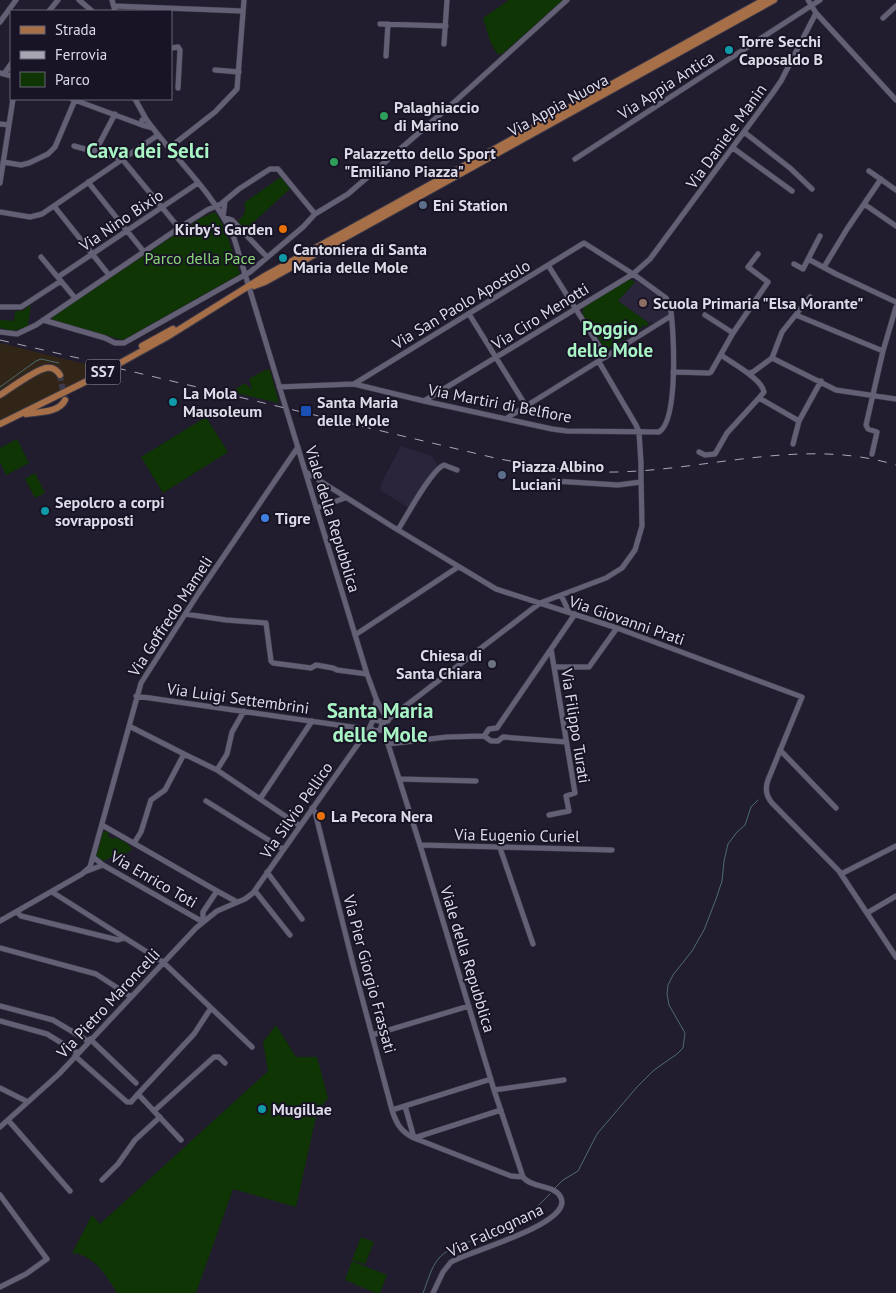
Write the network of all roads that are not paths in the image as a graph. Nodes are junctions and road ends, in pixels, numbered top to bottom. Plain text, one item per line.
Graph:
1 (16, 0) edge
2 (58, 0) edge
3 (79, 0) edge
4 (244, 0) edge
5 (447, 0) edge
6 (567, 0) edge
7 (764, 0) edge
8 (774, 0) edge
9 (808, 0) edge
10 (820, 0) edge
11 (114, 6) edge
12 (811, 6) junction
13 (896, 6) edge
14 (50, 10) edge
15 (91, 10) edge
16 (242, 11) junction
17 (816, 13) junction
18 (883, 18) dead end
19 (0, 22) edge
20 (380, 24) dead end
21 (388, 24) junction
22 (446, 26) junction
23 (444, 44) dead end
24 (172, 48) edge
25 (386, 56) dead end
26 (214, 70) dead end
27 (239, 72) junction
28 (178, 88) dead end
29 (12, 100) edge
30 (73, 100) edge
31 (76, 100) edge
32 (136, 100) edge
33 (896, 100) edge
34 (115, 114) junction
35 (143, 121) junction
36 (0, 124) edge
37 (8, 125) junction
38 (744, 132) junction
39 (158, 135) junction
40 (74, 146) dead end
41 (169, 148) junction
42 (733, 148) junction
43 (95, 152) junction
44 (122, 159) junction
45 (575, 159) dead end
46 (3, 162) junction
47 (869, 171) dead end
48 (881, 179) junction
49 (88, 182) junction
50 (198, 183) junction
51 (0, 184) edge
52 (812, 189) dead end
53 (896, 190) edge
54 (792, 191) dead end
55 (226, 200) junction
56 (864, 204) junction
57 (54, 206) junction
58 (215, 206) junction
59 (162, 207) junction
60 (0, 212) edge
61 (315, 214) junction
62 (223, 216) junction
63 (896, 226) edge
64 (179, 228) junction
65 (127, 231) junction
66 (820, 236) dead end
67 (662, 243) joint
68 (144, 252) junction
69 (92, 254) junction
70 (758, 254) dead end
71 (41, 257) dead end
72 (267, 257) junction
73 (808, 259) junction
74 (794, 264) dead end
75 (548, 265) junction
76 (824, 267) junction
77 (248, 273) junction
78 (633, 274) junction
79 (110, 275) junction
80 (60, 279) junction
81 (248, 288) junction
82 (810, 297) dead end
83 (75, 298) junction
84 (896, 302) edge
85 (0, 307) edge
86 (896, 307) edge
87 (576, 309) junction
88 (469, 314) junction
89 (204, 315) junction
90 (705, 315) dead end
91 (796, 315) junction
92 (671, 316) junction
93 (43, 320) junction
94 (0, 332) edge
95 (733, 333) junction
96 (883, 351) junction
97 (721, 355) junction
98 (606, 357) junction
99 (496, 358) junction
100 (772, 358) junction
101 (599, 362) junction
102 (673, 372) junction
103 (749, 373) junction
104 (60, 375) dead end
105 (821, 381) junction
106 (354, 384) junction
107 (279, 387) junction
108 (873, 394) junction
109 (0, 395) edge
110 (759, 398) junction
111 (896, 399) edge
112 (66, 400) dead end
113 (424, 401) junction
114 (526, 406) junction
115 (20, 415) junction
116 (507, 418) junction
117 (0, 420) edge
118 (799, 422) junction
119 (0, 424) edge
120 (639, 432) junction
121 (793, 444) dead end
122 (298, 447) junction
123 (699, 452) dead end
124 (872, 454) dead end
125 (457, 470) dead end
126 (306, 472) junction
127 (641, 479) junction
128 (554, 481) dead end
129 (345, 498) junction
130 (317, 508) junction
131 (398, 530) junction
132 (458, 566) junction
133 (561, 595) junction
134 (540, 604) junction
135 (572, 613) junction
136 (185, 614) junction
137 (617, 628) junction
138 (355, 635) junction
139 (551, 649) junction
140 (555, 667) junction
141 (367, 674) junction
142 (136, 696) junction
143 (376, 701) junction
144 (244, 711) junction
145 (388, 720) junction
146 (312, 721) junction
147 (373, 721) junction
148 (382, 725) junction
149 (129, 726) junction
150 (370, 727) junction
151 (365, 732) junction
152 (376, 732) junction
153 (484, 736) junction
154 (566, 742) junction
155 (388, 743) junction
156 (780, 750) junction
157 (184, 754) junction
158 (216, 770) junction
159 (399, 779) junction
160 (476, 781) dead end
161 (260, 799) junction
162 (206, 801) dead end
163 (312, 808) junction
164 (836, 808) dead end
165 (550, 816) dead end
166 (102, 824) junction
167 (300, 826) junction
168 (134, 843) junction
169 (420, 845) junction
170 (896, 846) edge
171 (500, 848) junction
172 (283, 850) junction
173 (612, 850) dead end
174 (93, 857) junction
175 (103, 865) junction
176 (84, 872) junction
177 (267, 872) junction
178 (841, 874) junction
179 (217, 891) junction
180 (254, 891) junction
181 (52, 892) junction
182 (896, 896) edge
183 (237, 902) junction
184 (17, 912) junction
185 (866, 913) junction
186 (302, 919) dead end
187 (0, 922) edge
188 (203, 922) junction
189 (290, 935) dead end
190 (124, 938) junction
191 (533, 944) dead end
192 (0, 948) edge
193 (894, 949) edge
194 (896, 958) edge
195 (163, 962) junction
196 (130, 996) junction
197 (0, 1006) edge
198 (469, 1006) junction
199 (211, 1008) junction
200 (0, 1021) edge
201 (372, 1035) junction
202 (89, 1040) junction
203 (252, 1047) dead end
204 (76, 1054) junction
205 (225, 1063) dead end
206 (491, 1079) junction
207 (564, 1080) dead end
208 (136, 1082) dead end
209 (0, 1088) edge
210 (494, 1090) junction
211 (138, 1094) junction
212 (28, 1102) junction
213 (405, 1106) junction
214 (392, 1110) junction
215 (501, 1110) junction
216 (154, 1111) junction
217 (160, 1117) junction
218 (8, 1120) junction
219 (0, 1127) edge
220 (414, 1138) junction
221 (181, 1140) dead end
222 (523, 1177) junction
223 (102, 1180) dead end
224 (528, 1182) joint
225 (70, 1191) dead end
226 (0, 1195) edge
227 (0, 1287) edge
228 (433, 1293) edge

1 - 19 street
2 - 14 street
3 - 15 street
4 - 16 street
5 - 22 street
6 - 61 street
7 - 81 main road, Via Appia Nuova / SS7
8 - 81 main road, Via Appia Nuova / SS7
9 - 12 street
10 - 12 street, Via Appia Antica
11 - 16 street
12 - 17 street
12 - 45 street, Via Appia Antica
13 - 18 street
16 - 27 street
17 - 33 street
17 - 38 street, Via Daniele Manin
20 - 21 street
21 - 22 street
21 - 25 street
22 - 23 street
24 - 28 street
26 - 27 street
27 - 41 street
29 - 37 street
30 - 46 street
31 - 34 street
32 - 35 street
34 - 35 street
34 - 43 street
35 - 39 street
36 - 37 street
37 - 46 street
38 - 42 street, Via Daniele Manin
38 - 52 street
39 - 41 street
39 - 44 street
40 - 43 street
41 - 50 street
42 - 54 street
42 - 67 street, Via Daniele Manin
43 - 44 street
44 - 49 street
44 - 59 street
46 - 51 street
47 - 48 street
48 - 53 street
48 - 56 street
49 - 57 street
49 - 65 street
50 - 58 street
50 - 59 street, Via Nino Bixio
55 - 58 street
55 - 61 street
55 - 62 street
56 - 63 street
56 - 76 street
57 - 60 street
57 - 69 street
58 - 62 street
58 - 64 street
59 - 64 street
59 - 65 street, Via Nino Bixio
61 - 72 street
62 - 72 street
62 - 77 street
64 - 68 street
65 - 68 street
65 - 69 street, Via Nino Bixio
66 - 73 street
67 - 78 street, Via Ciro Menotti
68 - 79 street
69 - 79 street
69 - 80 street, Via Nino Bixio
70 - 95 street
71 - 80 street
72 - 77 street
73 - 74 street
73 - 76 street
75 - 78 street, Via San Paolo Apostolo
75 - 87 street
75 - 88 street, Via San Paolo Apostolo
76 - 84 street
77 - 81 street
77 - 93 street
78 - 87 street, Via Ciro Menotti
78 - 92 street
79 - 83 street
80 - 83 street
80 - 85 street, Via Nino Bixio
81 - 89 main road, Via Appia Nuova / SS7
81 - 107 street, Viale della Repubblica
82 - 91 street
83 - 93 street
86 - 96 street
87 - 98 street
87 - 99 street, Via Ciro Menotti
88 - 99 street
88 - 106 street, Via San Paolo Apostolo
89 - 115 main road, Via Appia Nuova / SS7
89 - 117 main road, Via Appia Nuova / SS7
90 - 95 street
91 - 96 street
91 - 100 street
92 - 98 street
92 - 102 street, Via Martiri di Belfiore
93 - 94 street
95 - 97 street
96 - 108 street
97 - 102 street
97 - 103 street
98 - 101 street
99 - 113 street, Via Ciro Menotti
99 - 114 street
100 - 103 street
100 - 105 street
101 - 114 street
101 - 120 street
102 - 120 street, Via Martiri di Belfiore
103 - 110 street
104 - 109 main road
105 - 108 street
105 - 118 street
106 - 107 street, Via Martiri di Belfiore
106 - 113 street, Via Martiri di Belfiore
107 - 122 street, Viale della Repubblica
108 - 111 street
108 - 124 street
110 - 118 street
110 - 123 street
112 - 115 main road
113 - 116 street, Via Martiri di Belfiore
114 - 116 street
115 - 119 main road, Via Appia Nuova / SS7
116 - 120 street, Via Martiri di Belfiore
118 - 121 street
120 - 127 street, bridge
122 - 126 street, Viale della Repubblica
122 - 136 street, Via Goffredo Mameli
125 - 131 street
126 - 129 street, Via Giovanni Prati
126 - 130 street, Viale della Repubblica
127 - 128 street
127 - 133 street
129 - 130 street
129 - 131 street, Via Giovanni Prati
130 - 138 street, Viale della Repubblica
131 - 132 street, Via Giovanni Prati
132 - 134 street, Via Giovanni Prati
132 - 138 street
133 - 134 street
133 - 135 street
134 - 135 street, Via Giovanni Prati
134 - 145 street
135 - 137 street, Via Giovanni Prati
135 - 139 street
136 - 141 street
136 - 142 street, Via Goffredo Mameli
137 - 140 street
137 - 156 street, Via Giovanni Prati
138 - 141 street, Viale della Repubblica
139 - 140 street, Via Filippo Turati
139 - 153 street
140 - 154 street, Via Filippo Turati
141 - 143 street, Viale della Repubblica
142 - 144 street, Via Luigi Settembrini
142 - 149 street, Via Goffredo Mameli
143 - 145 street
143 - 147 street
144 - 146 street, Via Luigi Settembrini
144 - 158 street
145 - 148 street
146 - 151 street, Via Luigi Settembrini
146 - 161 street
147 - 148 street
147 - 150 street
148 - 152 street
148 - 155 street, Viale della Repubblica
149 - 157 street
149 - 166 street, Via Goffredo Mameli
150 - 151 street, Via Silvio Pellico
150 - 152 street
151 - 163 street, Via Silvio Pellico
152 - 155 street
153 - 154 street
153 - 155 street
154 - 165 street, Via Filippo Turati
155 - 159 street, Viale della Repubblica
156 - 164 street
156 - 178 street, Via Giovanni Prati
157 - 158 street
157 - 168 street
158 - 161 street
159 - 160 street
159 - 169 street, Viale della Repubblica
161 - 167 street
162 - 172 street
163 - 167 street, Via Silvio Pellico
163 - 201 street, Via Pier Giorgio Frassati
166 - 168 street
166 - 174 street, Via Goffredo Mameli
167 - 172 street, Via Silvio Pellico
168 - 179 street
169 - 171 street, Via Eugenio Curiel
169 - 198 street, Viale della Repubblica
170 - 178 street
171 - 173 street, Via Eugenio Curiel
171 - 191 street
172 - 177 street, Via Silvio Pellico
174 - 175 street, Via Enrico Toti
174 - 176 street, Via Goffredo Mameli
175 - 176 street, Via Goffredo Mameli
175 - 188 street, Via Enrico Toti
176 - 181 street, Via Goffredo Mameli
177 - 180 street, Via Silvio Pellico
177 - 186 street
178 - 185 street, Via Giovanni Prati
179 - 183 street
179 - 188 street
180 - 183 street, Via Silvio Pellico
180 - 189 street
181 - 184 street, Via Goffredo Mameli
181 - 190 street
182 - 185 street
183 - 188 street, Via Pietro Maroncelli
184 - 187 street, Via Goffredo Mameli
184 - 190 street
185 - 193 street, Via Giovanni Prati
188 - 195 street, Via Pietro Maroncelli
190 - 195 street
192 - 196 street
193 - 194 street, Via Giovanni Prati
195 - 196 street, Via Pietro Maroncelli
195 - 199 street
196 - 202 street, Via Pietro Maroncelli
197 - 202 street
198 - 201 street
198 - 206 street, Viale della Repubblica
199 - 203 street
199 - 211 street
200 - 204 street
201 - 214 street, Via Pier Giorgio Frassati
202 - 204 street, Via Pietro Maroncelli
202 - 208 street
204 - 211 street
204 - 212 street, Via Pietro Maroncelli
205 - 216 street
206 - 210 street, Viale della Repubblica
206 - 213 street
207 - 210 street
209 - 212 street
210 - 215 street, Viale della Repubblica
211 - 216 street
212 - 218 street, Via Pietro Maroncelli
213 - 214 street
213 - 220 street
214 - 220 street, Via Pier Giorgio Frassati
215 - 220 street
215 - 222 street, Viale della Repubblica
216 - 217 street
217 - 221 street
217 - 223 street
218 - 219 street, Via Pietro Maroncelli
218 - 225 street
220 - 222 street, Via Pier Giorgio Frassati
222 - 224 street, Viale della Repubblica
224 - 228 street, Via Falcognana
226 - 227 street

